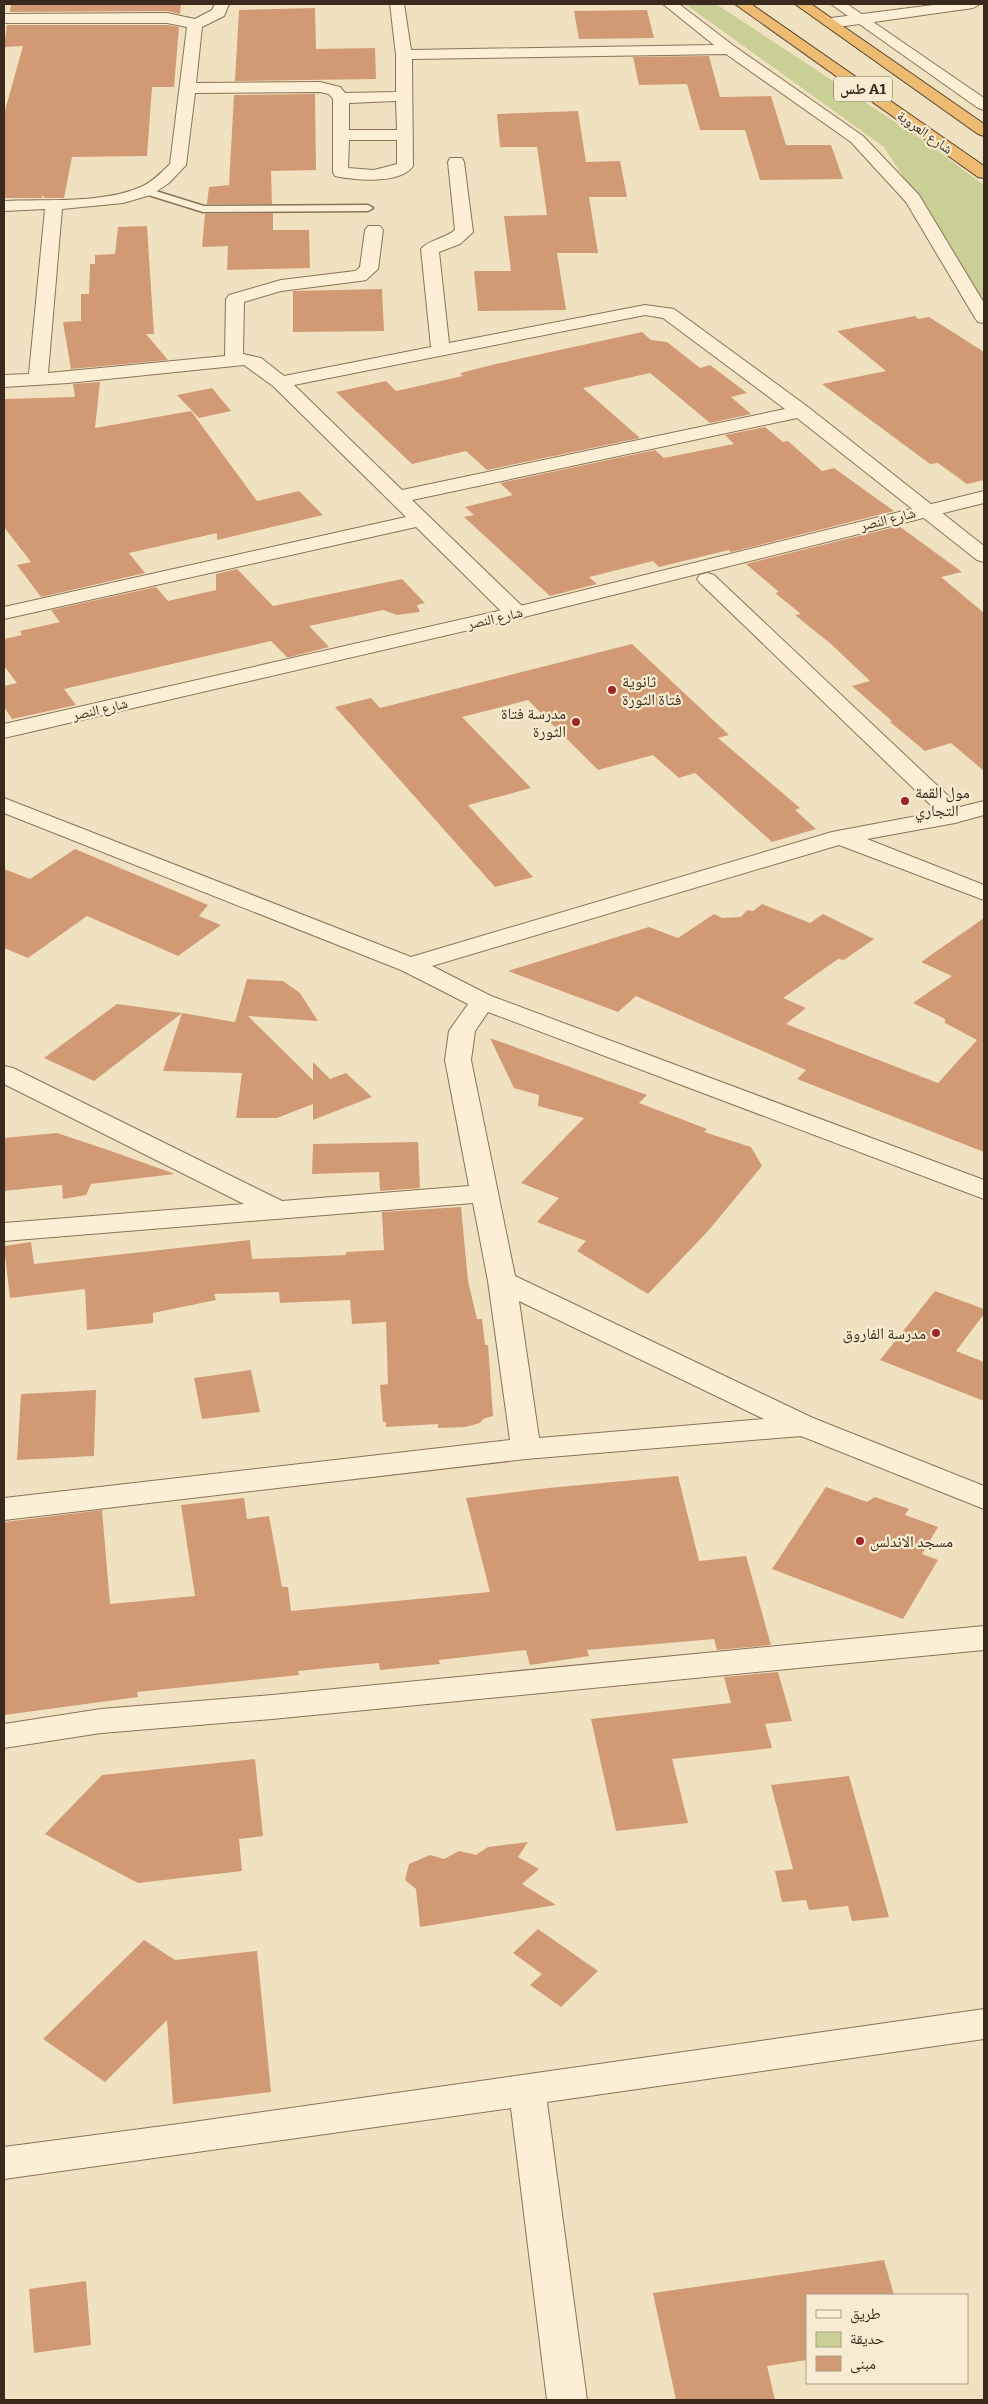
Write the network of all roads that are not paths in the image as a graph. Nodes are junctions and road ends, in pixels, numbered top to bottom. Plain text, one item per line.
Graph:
1 (222, 4) edge
2 (397, 4) edge
3 (670, 4) edge
4 (742, 4) edge
5 (802, 4) edge
6 (904, 4) edge
7 (973, 4) edge
8 (849, 12) edge
9 (4, 18) edge
10 (826, 20) junction
11 (195, 25) junction
12 (775, 27) junction
13 (730, 49) junction
14 (404, 55) junction
15 (188, 88) junction
16 (405, 96) junction
17 (341, 98) junction
18 (984, 106) edge
19 (984, 131) edge
20 (340, 135) junction
21 (405, 135) junction
22 (456, 162) dead end
23 (984, 173) edge
24 (146, 191) junction
25 (54, 204) junction
26 (4, 206) edge
27 (368, 208) dead end
28 (374, 230) dead end
29 (984, 318) edge
30 (441, 350) junction
31 (234, 359) junction
32 (38, 379) junction
33 (4, 381) edge
34 (280, 382) junction
35 (802, 411) junction
36 (399, 497) junction
37 (984, 497) edge
38 (925, 510) junction
39 (984, 514) edge
40 (420, 520) junction
41 (942, 524) junction
42 (984, 556) edge
43 (707, 579) junction
44 (4, 613) edge
45 (516, 613) junction
46 (4, 731) edge
47 (4, 745) edge
48 (4, 805) edge
49 (984, 808) edge
50 (956, 816) junction
51 (840, 837) junction
52 (984, 893) edge
53 (410, 965) junction
54 (482, 1000) junction
55 (4, 1074) edge
56 (984, 1190) edge
57 (484, 1193) junction
58 (275, 1208) junction
59 (4, 1232) edge
60 (502, 1281) junction
61 (802, 1426) junction
62 (526, 1449) junction
63 (984, 1498) edge
64 (4, 1508) edge
65 (984, 1638) edge
66 (4, 1736) edge
67 (984, 2024) edge
68 (527, 2090) junction
69 (4, 2163) edge
70 (567, 2400) edge

1 - 11 street
2 - 14 street
3 - 13 street
4 - 12 highway, شارع العروبة / طس A1
5 - 10 highway, طس A1
6 - 8 street
7 - 8 street
8 - 10 street
8 - 18 street
9 - 11 street
10 - 12 highway
10 - 19 highway, طس A1
11 - 15 street
12 - 23 highway, شارع العروبة / طس A1
13 - 14 street
13 - 29 street
14 - 16 street
15 - 17 street
15 - 24 street
16 - 17 street
16 - 21 street
17 - 20 street
20 - 21 street
20 - 21 street
22 - 30 street
24 - 25 street
24 - 27 lane
25 - 26 street
25 - 32 street
28 - 31 street
30 - 34 street
30 - 35 street
31 - 32 street
31 - 34 street
32 - 33 street
34 - 36 street
35 - 36 street
35 - 38 street
36 - 40 street
37 - 38 street, شارع النصر
38 - 41 street
38 - 45 street, شارع النصر
39 - 41 street, شارع النصر
40 - 44 street
40 - 45 street
41 - 42 street
41 - 43 street, شارع النصر
43 - 47 street, شارع النصر
43 - 50 street
45 - 46 street, شارع النصر
48 - 53 street
49 - 50 street
50 - 51 street
51 - 52 street
51 - 53 street
53 - 54 street
54 - 56 street
54 - 57 street
55 - 58 street
57 - 58 street
57 - 60 street
58 - 59 street
60 - 61 street
60 - 62 street
61 - 62 street
61 - 63 street
62 - 64 street
65 - 66 street
67 - 68 street
68 - 69 street
68 - 70 street

